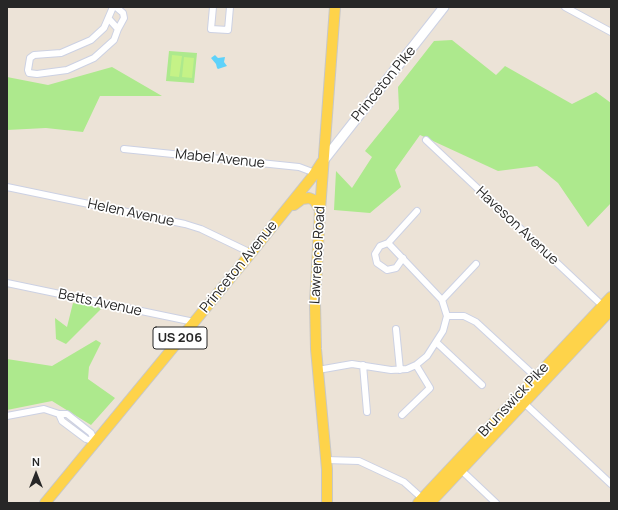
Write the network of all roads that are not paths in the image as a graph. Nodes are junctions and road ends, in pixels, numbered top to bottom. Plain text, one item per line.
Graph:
1 (114, 7) edge
2 (213, 7) edge
3 (230, 7) edge
4 (335, 7) edge
5 (444, 7) edge
6 (565, 7) edge
7 (110, 19) junction
8 (118, 29) junction
9 (611, 32) edge
10 (426, 140) dead end
11 (124, 148) dead end
12 (324, 160) junction
13 (315, 173) junction
14 (7, 187) edge
15 (320, 210) junction
16 (418, 211) dead end
17 (284, 212) junction
18 (388, 242) junction
19 (251, 253) junction
20 (402, 258) junction
21 (476, 264) dead end
22 (7, 283) edge
23 (611, 297) edge
24 (442, 300) junction
25 (608, 309) edge
26 (447, 316) junction
27 (194, 322) junction
28 (396, 329) dead end
29 (436, 342) junction
30 (362, 365) junction
31 (416, 365) junction
32 (318, 370) junction
33 (400, 370) junction
34 (539, 380) junction
35 (482, 385) dead end
36 (521, 400) junction
37 (367, 412) dead end
38 (402, 415) dead end
39 (7, 416) edge
40 (94, 442) junction
41 (326, 460) junction
42 (458, 467) junction
43 (611, 484) edge
44 (424, 502) edge
45 (45, 503) edge
46 (327, 503) edge
47 (496, 503) edge

1 - 7 street
1 - 8 street
2 - 3 street
4 - 12 main road, Lawrence Road
5 - 12 main road, Princeton Pike
6 - 9 street
7 - 8 street
7 - 8 street
10 - 25 street, Haveson Avenue
11 - 13 street, Mabel Avenue
12 - 13 main road, Princeton Avenue / US 206
12 - 15 main road, Lawrence Road
13 - 17 main road, Princeton Avenue / US 206
14 - 19 street, Helen Avenue
15 - 17 main road
15 - 32 main road, Lawrence Road
16 - 18 street
17 - 19 main road, Princeton Avenue / US 206
18 - 20 street
18 - 20 street
19 - 27 main road, Princeton Avenue / US 206
20 - 24 street
21 - 24 street
22 - 27 street, Betts Avenue
23 - 25 main road, Brunswick Pike
24 - 26 street
25 - 34 main road, Brunswick Pike
26 - 29 street
26 - 34 street
27 - 40 main road, Princeton Avenue / US 206
28 - 33 street
29 - 31 street
29 - 35 street
30 - 32 street
30 - 33 street
30 - 37 street
31 - 33 street
31 - 38 street
32 - 41 main road, Lawrence Road
34 - 36 main road, Brunswick Pike
36 - 42 main road, Brunswick Pike
36 - 43 street
39 - 40 street
40 - 45 main road, Princeton Avenue / US 206
41 - 44 street
41 - 46 main road, Lawrence Road
42 - 44 main road, Brunswick Pike
42 - 47 street

